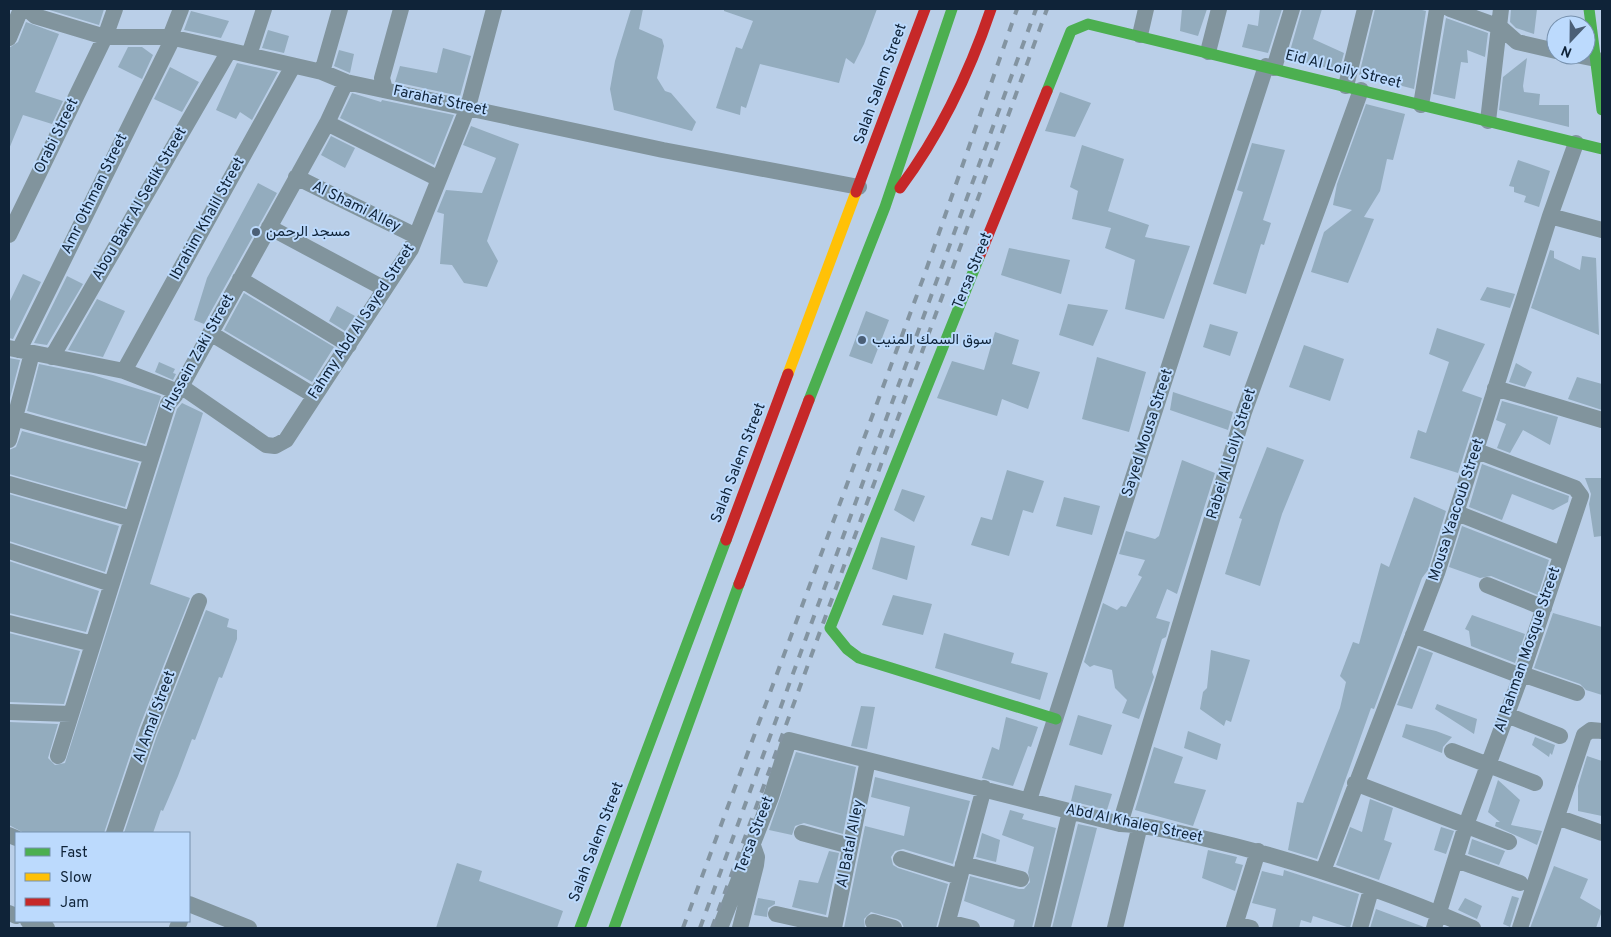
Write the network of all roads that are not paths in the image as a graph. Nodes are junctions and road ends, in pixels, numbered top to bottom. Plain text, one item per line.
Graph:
1 (115, 9) edge
2 (181, 9) edge
3 (264, 9) edge
4 (340, 9) edge
5 (401, 9) edge
6 (494, 9) edge
7 (925, 9) edge
8 (952, 9) edge
9 (1146, 9) edge
10 (1220, 9) edge
11 (1292, 9) edge
12 (1364, 9) edge
13 (1437, 9) edge
14 (1450, 9) edge
15 (1501, 9) edge
16 (30, 11) edge
17 (991, 11) edge
18 (1499, 26) junction
19 (1076, 27) joint
20 (1140, 34) junction
21 (105, 37) junction
22 (171, 37) junction
23 (9, 38) edge
24 (1546, 49) edge
25 (229, 51) junction
26 (1208, 52) junction
27 (249, 55) junction
28 (1596, 59) edge
29 (293, 66) junction
30 (1270, 67) junction
31 (322, 72) junction
32 (346, 82) junction
33 (1353, 88) junction
34 (385, 90) junction
35 (1421, 105) junction
36 (468, 107) junction
37 (1602, 110) edge
38 (1488, 121) junction
39 (327, 123) junction
40 (1576, 143) junction
41 (1602, 149) edge
42 (296, 177) junction
43 (439, 180) junction
44 (859, 187) junction
45 (885, 207) junction
46 (1550, 216) junction
47 (269, 227) junction
48 (1602, 230) edge
49 (9, 235) edge
50 (416, 236) junction
51 (240, 279) junction
52 (385, 289) junction
53 (210, 333) junction
54 (349, 344) junction
55 (20, 350) edge
56 (52, 356) junction
57 (124, 371) junction
58 (1495, 388) junction
59 (180, 390) junction
60 (315, 396) junction
61 (14, 418) junction
62 (1602, 420) edge
63 (9, 440) edge
64 (1476, 451) junction
65 (151, 456) junction
66 (9, 484) edge
67 (1457, 513) junction
68 (132, 519) junction
69 (9, 551) edge
70 (1561, 554) junction
71 (111, 584) junction
72 (1487, 585) dead end
73 (199, 601) dead end
74 (1544, 608) junction
75 (9, 623) edge
76 (1413, 635) junction
77 (704, 639) junction
78 (93, 644) junction
79 (1522, 675) junction
80 (1577, 693) dead end
81 (9, 712) edge
82 (70, 714) junction
83 (1506, 715) junction
84 (1056, 719) junction
85 (1602, 731) edge
86 (1560, 736) dead end
87 (789, 740) joint
88 (1452, 751) dead end
89 (58, 756) dead end
90 (868, 760) junction
91 (1487, 765) junction
92 (1355, 783) junction
93 (1535, 784) dead end
94 (984, 788) junction
95 (1029, 800) junction
96 (1070, 812) junction
97 (1557, 817) junction
98 (1120, 824) junction
99 (1140, 825) junction
100 (1466, 826) junction
101 (114, 832) edge
102 (802, 833) dead end
103 (1602, 833) edge
104 (752, 842) junction
105 (1509, 842) dead end
106 (850, 846) junction
107 (1258, 850) junction
108 (901, 859) dead end
109 (1456, 860) junction
110 (961, 871) junction
111 (1323, 871) junction
112 (1021, 879) dead end
113 (1520, 883) dead end
114 (1371, 890) junction
115 (190, 904) edge
116 (776, 914) dead end
117 (1436, 921) edge
118 (31, 922) edge
119 (873, 922) dead end
120 (947, 925) edge
121 (1235, 926) edge
122 (834, 927) edge
123 (47, 928) edge
124 (249, 928) edge
125 (580, 928) edge
126 (614, 928) edge
127 (720, 928) edge
128 (740, 928) edge
129 (894, 928) edge
130 (972, 928) edge
131 (1042, 928) edge
132 (1115, 928) edge
133 (1251, 928) edge
134 (1360, 928) edge
135 (1473, 928) edge
136 (1520, 928) edge

1 - 21 street, Orabi Street
2 - 22 street, Amr Othman Street
3 - 27 street
4 - 31 street
5 - 34 street
6 - 36 street, Fahmy Abd Al Sayed Street
7 - 44 main road, Salah Salem Street
8 - 45 main road, Salah Salem Street
9 - 20 street
10 - 26 street
11 - 30 street, Sayed Mousa Street
12 - 33 street, Rabei Al Loily Street
13 - 35 street
14 - 18 street
15 - 18 street
16 - 21 street, Farahat Street
16 - 23 street
17 - 45 main road
18 - 24 street
18 - 38 street
19 - 20 main road, Eid Al Loily Street
19 - 84 main road, Tersa Street
20 - 26 main road, Eid Al Loily Street
21 - 22 street, Farahat Street
21 - 49 street, Orabi Street
22 - 25 street, Farahat Street
22 - 55 street, Amr Othman Street
25 - 27 street, Farahat Street
25 - 56 street, Abou Bakr Al Sedik Street
26 - 30 main road, Eid Al Loily Street
27 - 29 street, Farahat Street
28 - 37 main road
29 - 31 street, Farahat Street
29 - 57 street, Ibrahim Khalil Street
30 - 33 main road, Eid Al Loily Street
30 - 84 street, Sayed Mousa Street
31 - 32 street, Farahat Street
32 - 34 street, Farahat Street
32 - 39 street, Hussein Zaki Street
33 - 35 main road, Eid Al Loily Street
33 - 98 street, Rabei Al Loily Street
34 - 36 street, Farahat Street
35 - 38 main road, Eid Al Loily Street
36 - 43 street, Fahmy Abd Al Sayed Street
36 - 44 street, Farahat Street
38 - 40 main road, Eid Al Loily Street
39 - 42 street, Hussein Zaki Street
39 - 43 street
40 - 41 main road, Eid Al Loily Street
40 - 46 street, Mousa Yaacoub Street
42 - 47 street, Hussein Zaki Street
42 - 50 street, Al Shami Alley
43 - 50 street, Fahmy Abd Al Sayed Street
44 - 77 main road, Salah Salem Street
45 - 77 main road, Salah Salem Street
46 - 48 street
46 - 58 street, Mousa Yaacoub Street
47 - 51 street, Hussein Zaki Street
47 - 52 street
50 - 52 street, Fahmy Abd Al Sayed Street
51 - 53 street, Hussein Zaki Street
51 - 54 street
52 - 54 street, Fahmy Abd Al Sayed Street
53 - 59 street, Hussein Zaki Street
53 - 60 street
54 - 60 street, Fahmy Abd Al Sayed Street
55 - 56 street
55 - 61 street, Amr Othman Street
56 - 57 street
57 - 59 street
58 - 62 street
58 - 64 street, Mousa Yaacoub Street
59 - 60 street, Fahmy Abd Al Sayed Street
59 - 65 street, Hussein Zaki Street
61 - 63 street, Amr Othman Street
61 - 65 street
64 - 67 street, Mousa Yaacoub Street
64 - 70 street, Al Rahman Mosque Street
65 - 68 street, Hussein Zaki Street
66 - 68 street
67 - 70 street
67 - 76 street, Mousa Yaacoub Street
68 - 71 street, Hussein Zaki Street
69 - 71 street
70 - 74 street, Al Rahman Mosque Street
71 - 78 street, Hussein Zaki Street
72 - 74 street
73 - 101 street, Al Amal Street
74 - 79 street, Al Rahman Mosque Street
75 - 78 street
76 - 79 street
76 - 92 street, Mousa Yaacoub Street
77 - 125 main road, Salah Salem Street
77 - 126 main road, Salah Salem Street
78 - 82 street, Hussein Zaki Street
79 - 80 street
79 - 83 street, Al Rahman Mosque Street
81 - 82 street
82 - 89 street, Hussein Zaki Street
83 - 86 street
83 - 91 street, Al Rahman Mosque Street
84 - 95 street, Sayed Mousa Street
85 - 97 street
87 - 90 street, Abd Al Khaleq Street
87 - 104 street, Tersa Street
88 - 91 street
90 - 94 street, Abd Al Khaleq Street
90 - 106 street, Al Batal Alley
91 - 93 street
91 - 100 street, Al Rahman Mosque Street
92 - 100 street
92 - 111 street, Mousa Yaacoub Street
94 - 95 street, Abd Al Khaleq Street
94 - 110 street
95 - 96 street, Abd Al Khaleq Street
96 - 98 street, Abd Al Khaleq Street
96 - 131 street
97 - 103 street
97 - 136 street
98 - 99 street, Abd Al Khaleq Street
99 - 107 street, Abd Al Khaleq Street
99 - 132 street
100 - 105 street
100 - 109 street, Al Rahman Mosque Street
102 - 106 street
104 - 127 street, Tersa Street
104 - 128 street
106 - 122 street, Al Batal Alley
107 - 111 street, Abd Al Khaleq Street
107 - 121 street
108 - 110 street
109 - 113 street
109 - 117 street, Al Rahman Mosque Street
110 - 112 street
110 - 120 street
111 - 114 street, Abd Al Khaleq Street
114 - 117 street, Abd Al Khaleq Street
114 - 134 street
115 - 124 street
116 - 122 street
117 - 135 street, Abd Al Khaleq Street
118 - 123 street
119 - 129 street
120 - 130 street
121 - 133 street

